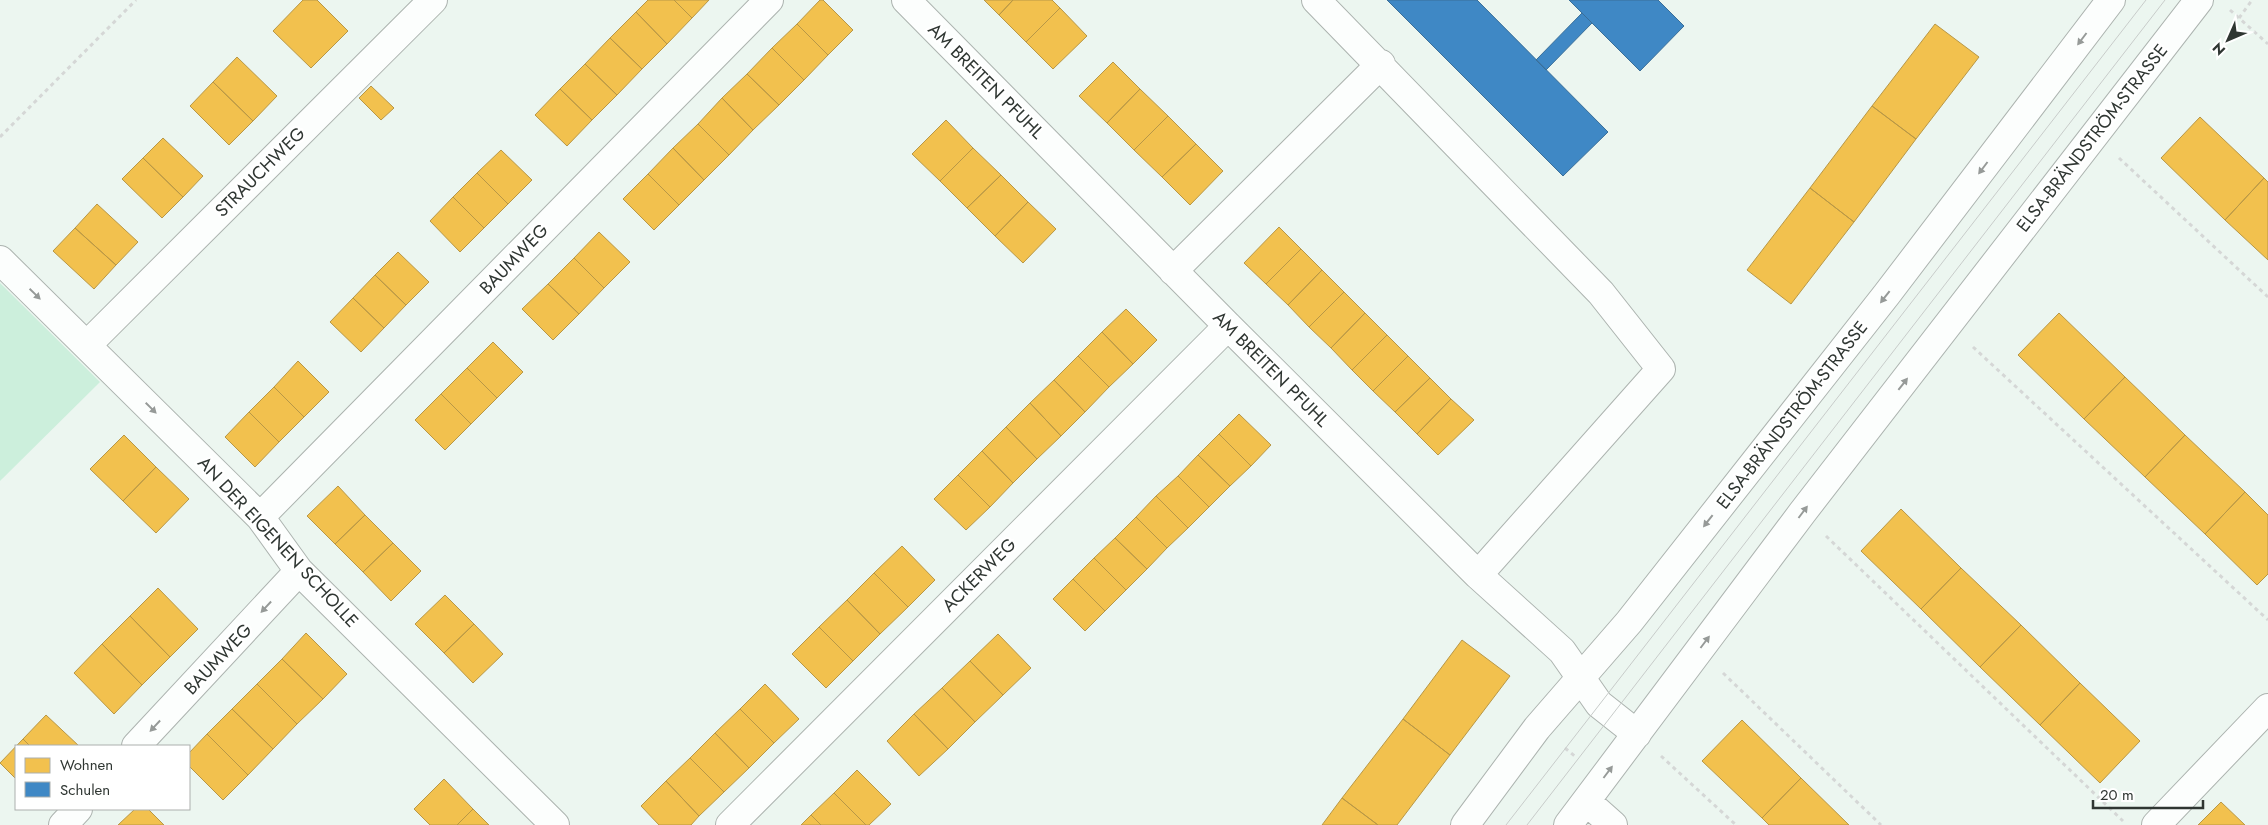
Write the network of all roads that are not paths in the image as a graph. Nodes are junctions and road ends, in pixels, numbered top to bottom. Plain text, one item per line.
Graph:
1 (433, 0) edge
2 (769, 0) edge
3 (906, 0) edge
4 (1316, 0) edge
5 (2111, 0) edge
6 (2199, 0) edge
7 (1381, 64) junction
8 (0, 260) edge
9 (1173, 271) junction
10 (1228, 326) junction
11 (87, 345) junction
12 (260, 517) junction
13 (300, 571) junction
14 (1478, 574) junction
15 (1580, 677) junction
16 (2268, 708) edge
17 (1637, 734) junction
18 (137, 745) edge
19 (1586, 801) junction
20 (77, 810) edge
21 (63, 825) edge
22 (555, 825) edge
23 (730, 825) edge
24 (1465, 825) edge
25 (1568, 825) edge
26 (1613, 825) edge
27 (2156, 825) edge

1 - 11 street, STRAUCHWEG
2 - 12 street, BAUMWEG
3 - 9 street, AM BREITEN PFUHL
4 - 7 street
5 -> 15 street, ELSA-BRÄNDSTRÖM-STRASSE
17 -> 6 street, ELSA-BRÄNDSTRÖM-STRASSE
7 - 9 street
7 - 14 street
8 -> 11 street, AN DER EIGENEN SCHOLLE
9 - 10 street, AM BREITEN PFUHL
10 - 14 street, AM BREITEN PFUHL
10 - 23 street, ACKERWEG
11 -> 12 street, AN DER EIGENEN SCHOLLE
12 - 13 street, AN DER EIGENEN SCHOLLE
13 -> 18 street, BAUMWEG
13 - 22 street, AN DER EIGENEN SCHOLLE
14 - 15 street, AM BREITEN PFUHL
15 - 17 street, AM BREITEN PFUHL
15 - 24 street, ELSA-BRÄNDSTRÖM-STRASSE
16 - 27 street
19 -> 17 street, ELSA-BRÄNDSTRÖM-STRASSE
19 - 25 street, ELSA-BRÄNDSTRÖM-STRASSE
19 - 26 street
20 - 21 street

